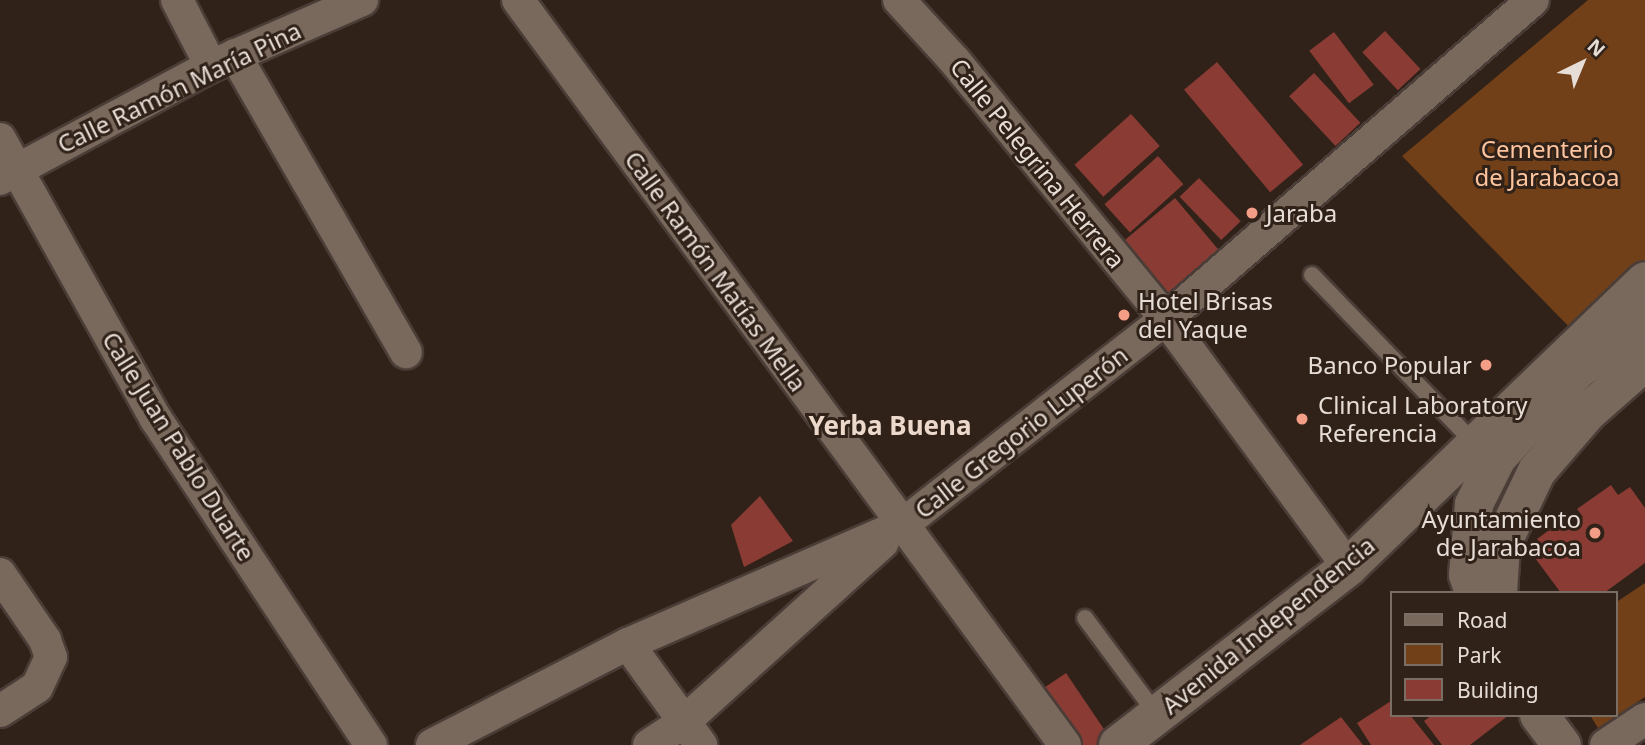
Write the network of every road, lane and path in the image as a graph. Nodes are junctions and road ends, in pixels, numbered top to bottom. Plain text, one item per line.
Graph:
1 (177, 0) edge
2 (362, 0) edge
3 (518, 0) edge
4 (899, 0) edge
5 (1533, 0) edge
6 (223, 61) junction
7 (0, 139) edge
8 (8, 174) edge
9 (1312, 275) dead end
10 (1645, 281) edge
11 (1166, 319) junction
12 (1645, 321) edge
13 (406, 352) dead end
14 (1645, 362) edge
15 (1486, 451) junction
16 (1537, 471) junction
17 (902, 525) junction
18 (1348, 567) junction
19 (0, 574) edge
20 (1473, 591) edge
21 (1498, 591) edge
22 (1085, 618) dead end
23 (628, 644) junction
24 (0, 711) edge
25 (1157, 715) junction
26 (1541, 717) edge
27 (1645, 719) edge
28 (692, 733) edge
29 (371, 745) edge
30 (432, 745) edge
31 (649, 745) edge
32 (1065, 745) edge
33 (1118, 745) edge
34 (1562, 745) edge
35 (1606, 745) edge

1 - 6 street
2 - 6 street, Calle Ramón María Pina
3 - 17 street, Calle Ramón Matías Mella
4 - 11 street, Calle Pelegrina Herrera
5 - 11 street, Calle Gregorio Luperón
6 - 8 street, Calle Ramón María Pina
6 - 13 street
7 - 8 street, Calle Juan Pablo Duarte
8 - 29 street, Calle Juan Pablo Duarte
9 - 15 lane
10 - 15 street
11 - 17 street, Calle Gregorio Luperón
11 - 18 street, Calle Pelegrina Herrera
12 - 15 street
14 - 16 street
15 - 16 lane
15 - 18 street, Avenida Independencia
15 - 20 street
16 - 21 street
17 - 23 street, Calle Gregorio Luperón
17 - 28 street
17 - 32 street, Calle Ramón Matías Mella
18 - 25 street, Avenida Independencia
19 - 24 street
22 - 25 lane
23 - 28 street
23 - 30 street, Calle Gregorio Luperón
25 - 33 street, Avenida Independencia
26 - 34 street
27 - 35 street
28 - 31 street

